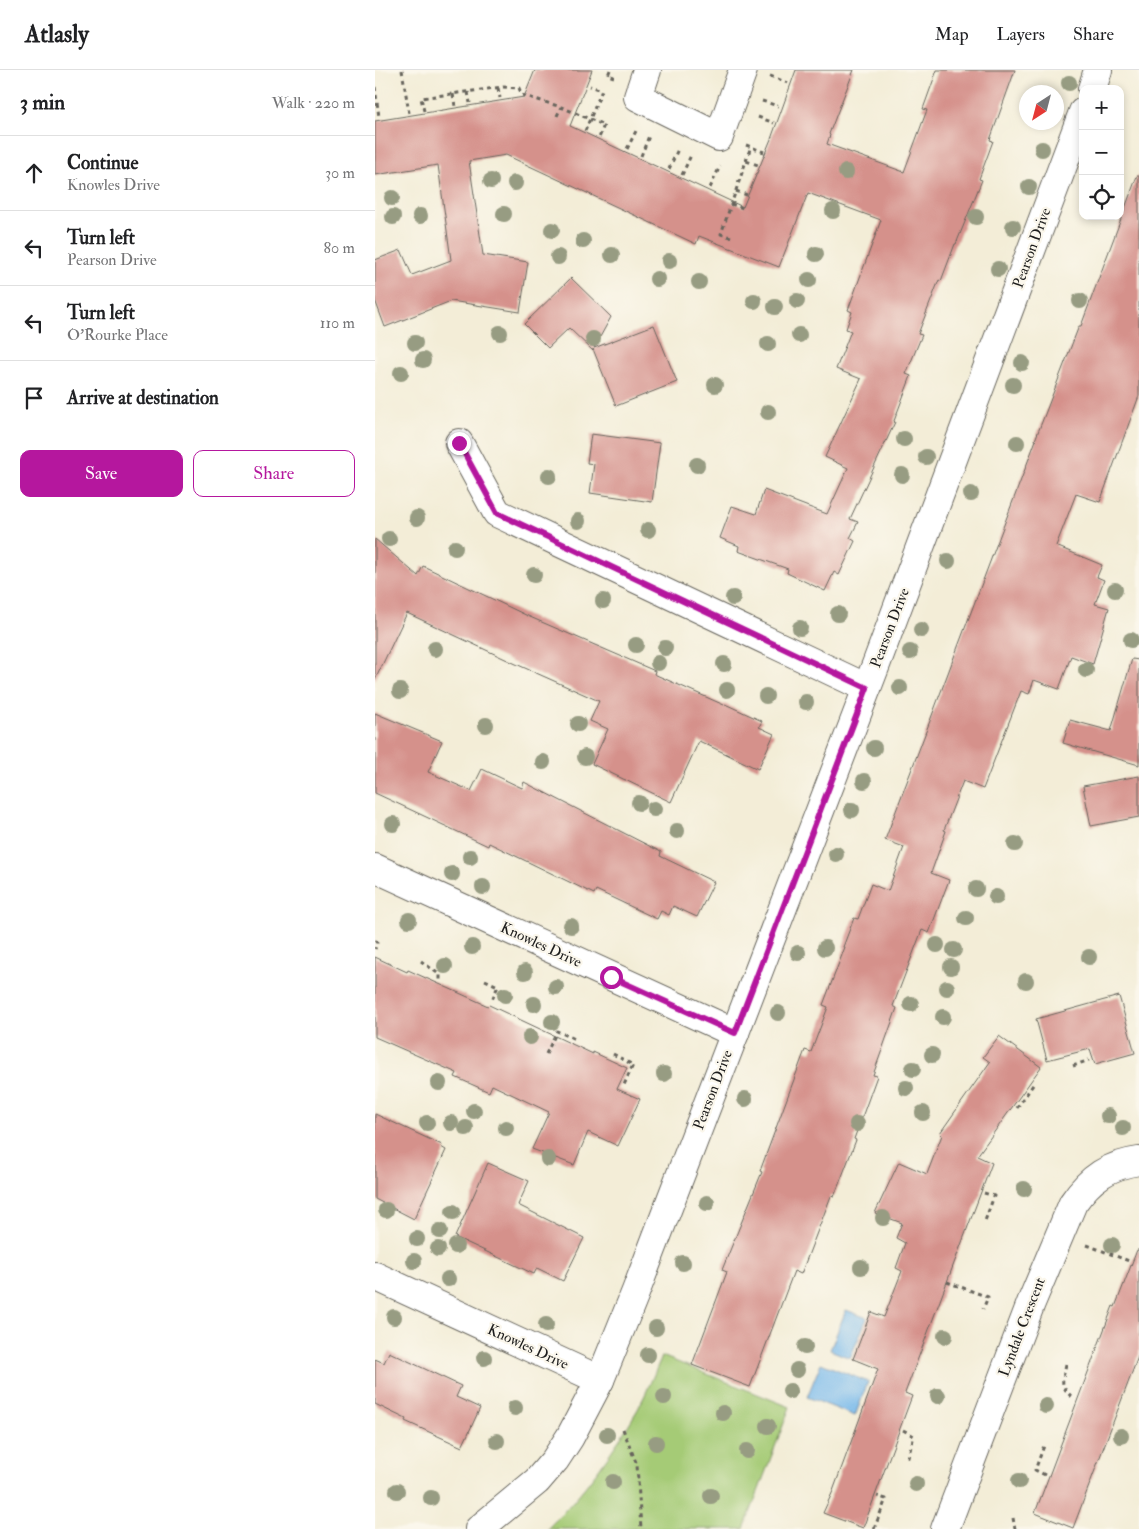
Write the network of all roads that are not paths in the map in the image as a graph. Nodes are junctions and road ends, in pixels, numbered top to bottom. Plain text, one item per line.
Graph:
1 (647, 70) edge
2 (743, 70) edge
3 (1099, 70) edge
4 (1093, 85) edge
5 (1079, 123) edge
6 (459, 443) dead end
7 (867, 688) junction
8 (375, 868) edge
9 (735, 1033) junction
10 (1139, 1161) edge
11 (375, 1276) edge
12 (600, 1380) junction
13 (479, 1529) edge
14 (945, 1529) edge

1 - 2 street
3 - 4 street
5 - 7 street, Pearson Drive
6 - 7 street
7 - 9 street, Pearson Drive
8 - 9 street, Knowles Drive
9 - 12 street, Pearson Drive
10 - 14 street, Lyndale Crescent
11 - 12 street, Knowles Drive
12 - 13 street, Pearson Drive

